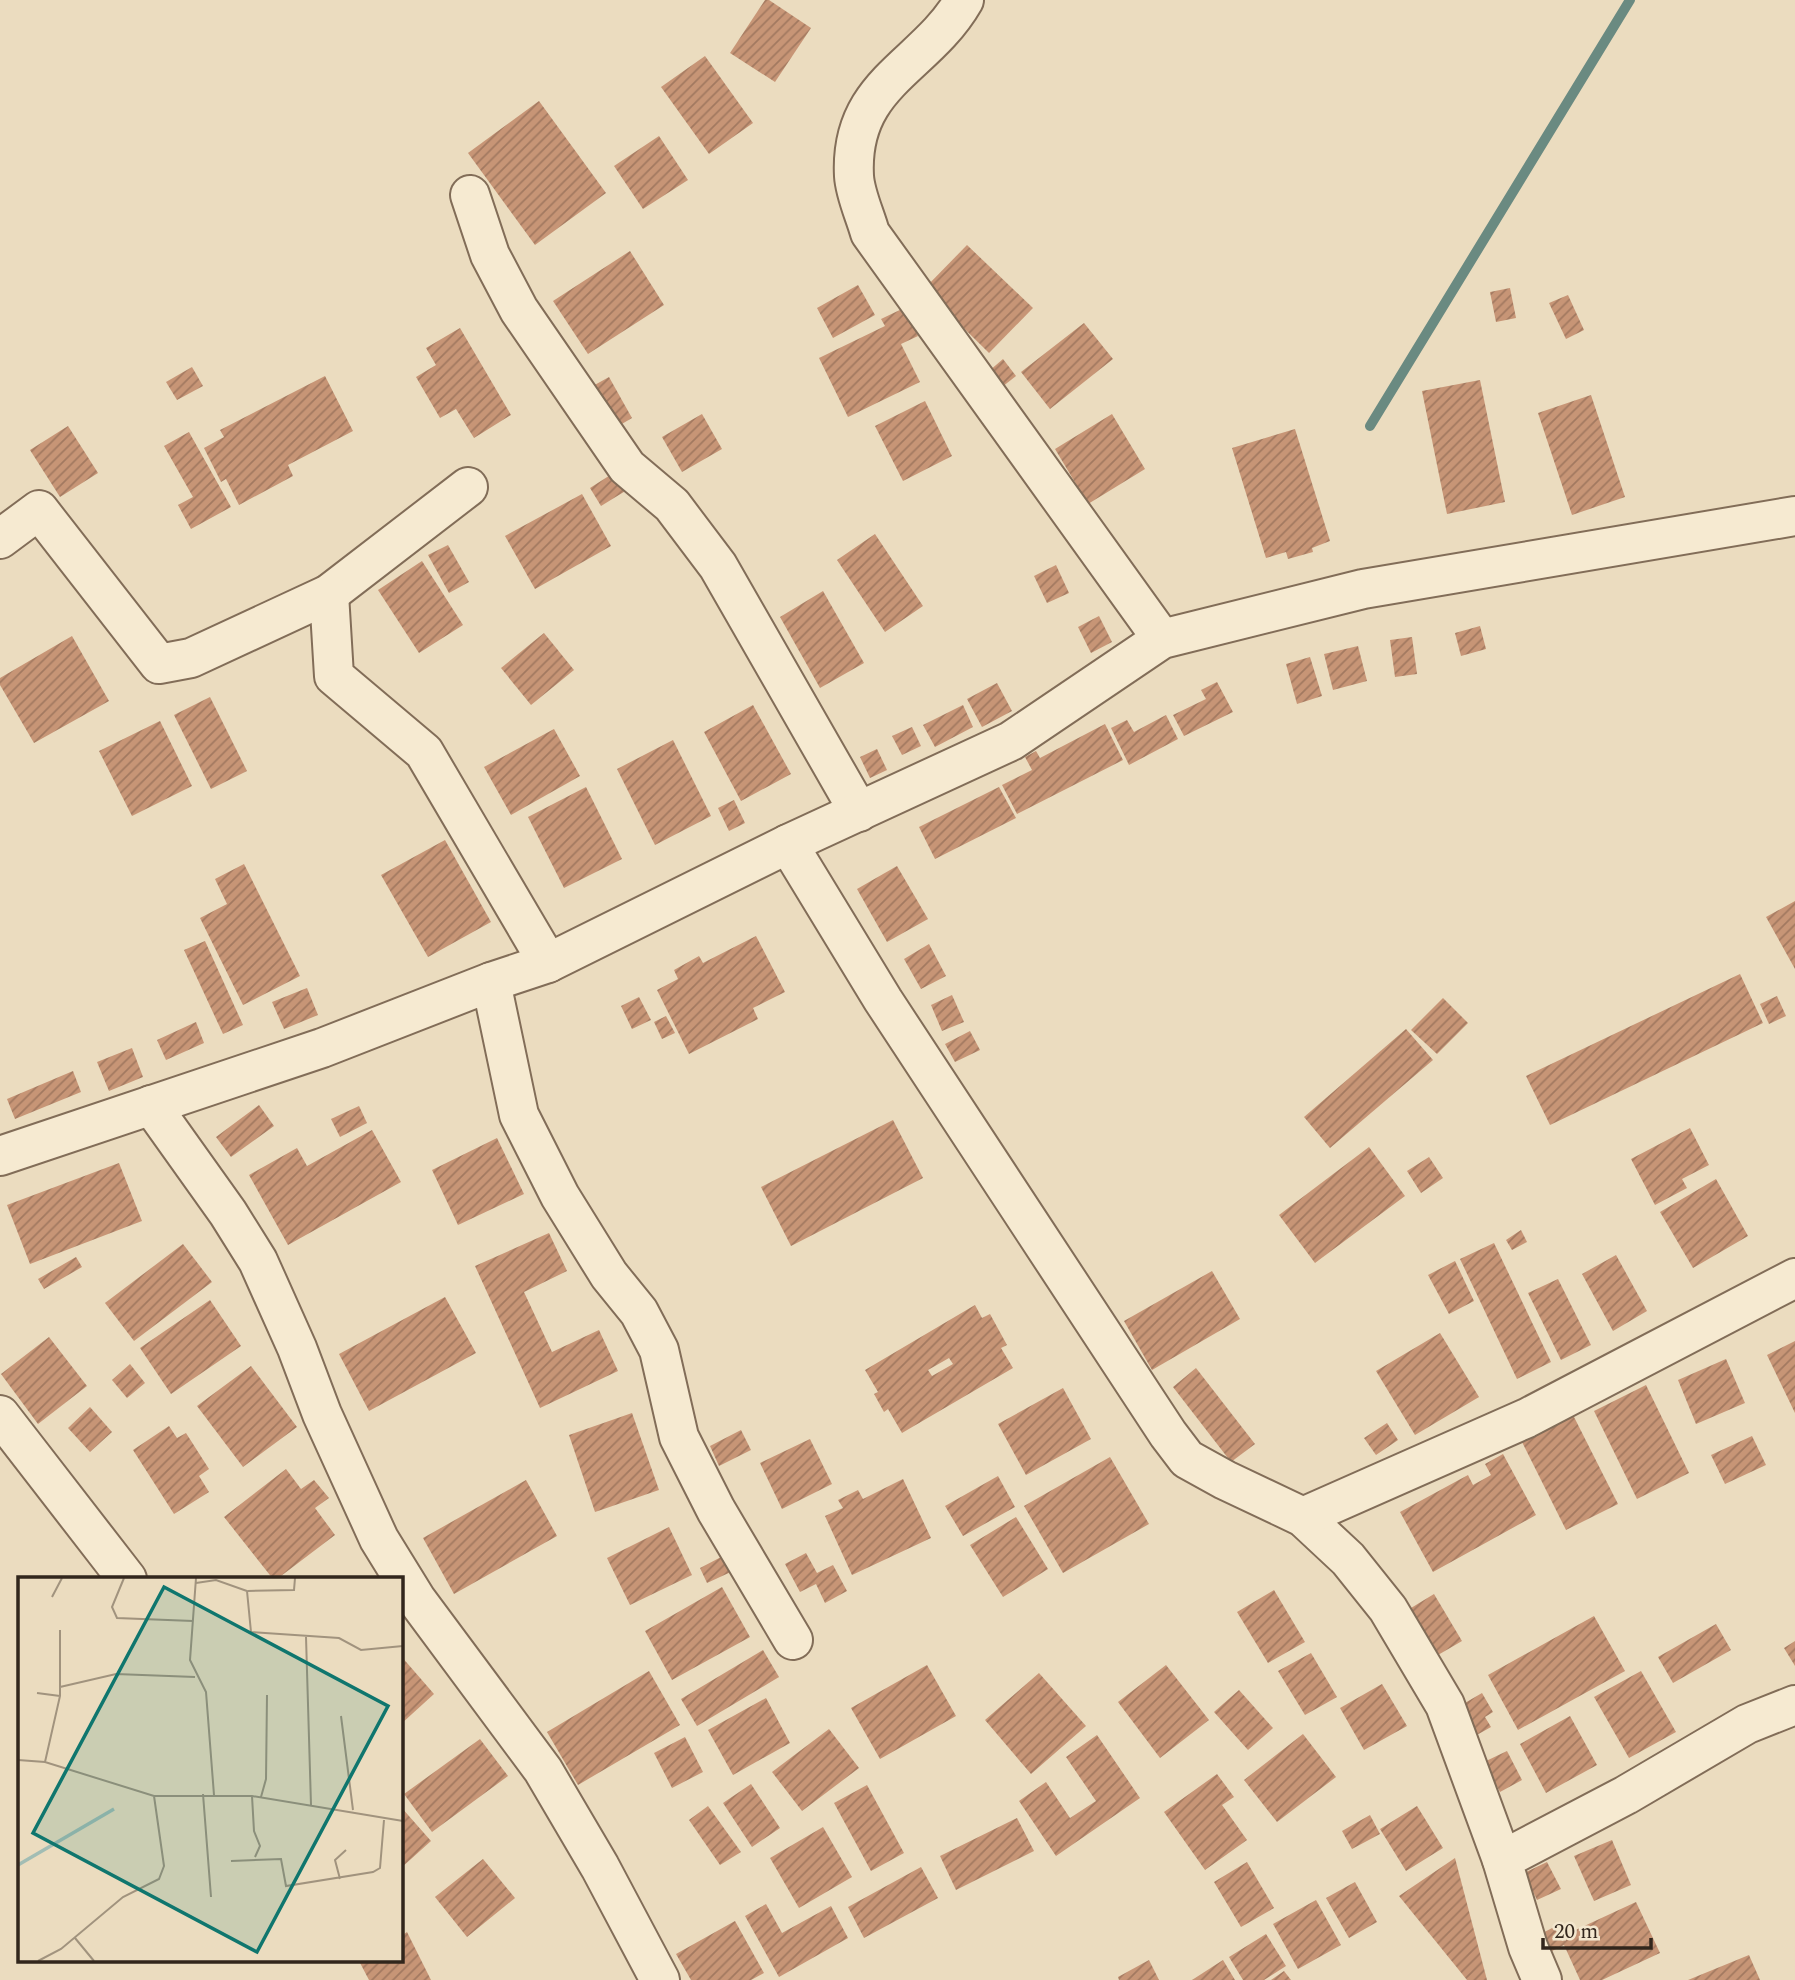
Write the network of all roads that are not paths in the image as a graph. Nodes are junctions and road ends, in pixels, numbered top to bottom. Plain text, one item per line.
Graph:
1 (964, 0) edge
2 (470, 195) dead end
3 (468, 487) dead end
4 (1795, 516) edge
5 (0, 538) edge
6 (329, 594) junction
7 (1162, 639) junction
8 (859, 811) junction
9 (788, 844) junction
10 (548, 963) junction
11 (491, 982) junction
12 (151, 1105) junction
13 (0, 1156) edge
14 (1795, 1278) edge
15 (0, 1415) edge
16 (1303, 1517) junction
17 (125, 1577) edge
18 (793, 1640) dead end
19 (1795, 1705) edge
20 (1502, 1860) junction
21 (660, 1980) edge
22 (1542, 1980) edge

1 - 7 street
2 - 8 street
3 - 6 street
4 - 7 street
5 - 6 street
6 - 10 street
7 - 8 street
8 - 9 street
9 - 10 street
9 - 16 street
10 - 11 street
11 - 12 street
11 - 18 street
12 - 13 street
12 - 21 street
14 - 16 street
15 - 17 street
16 - 20 street
19 - 20 street
20 - 22 street

